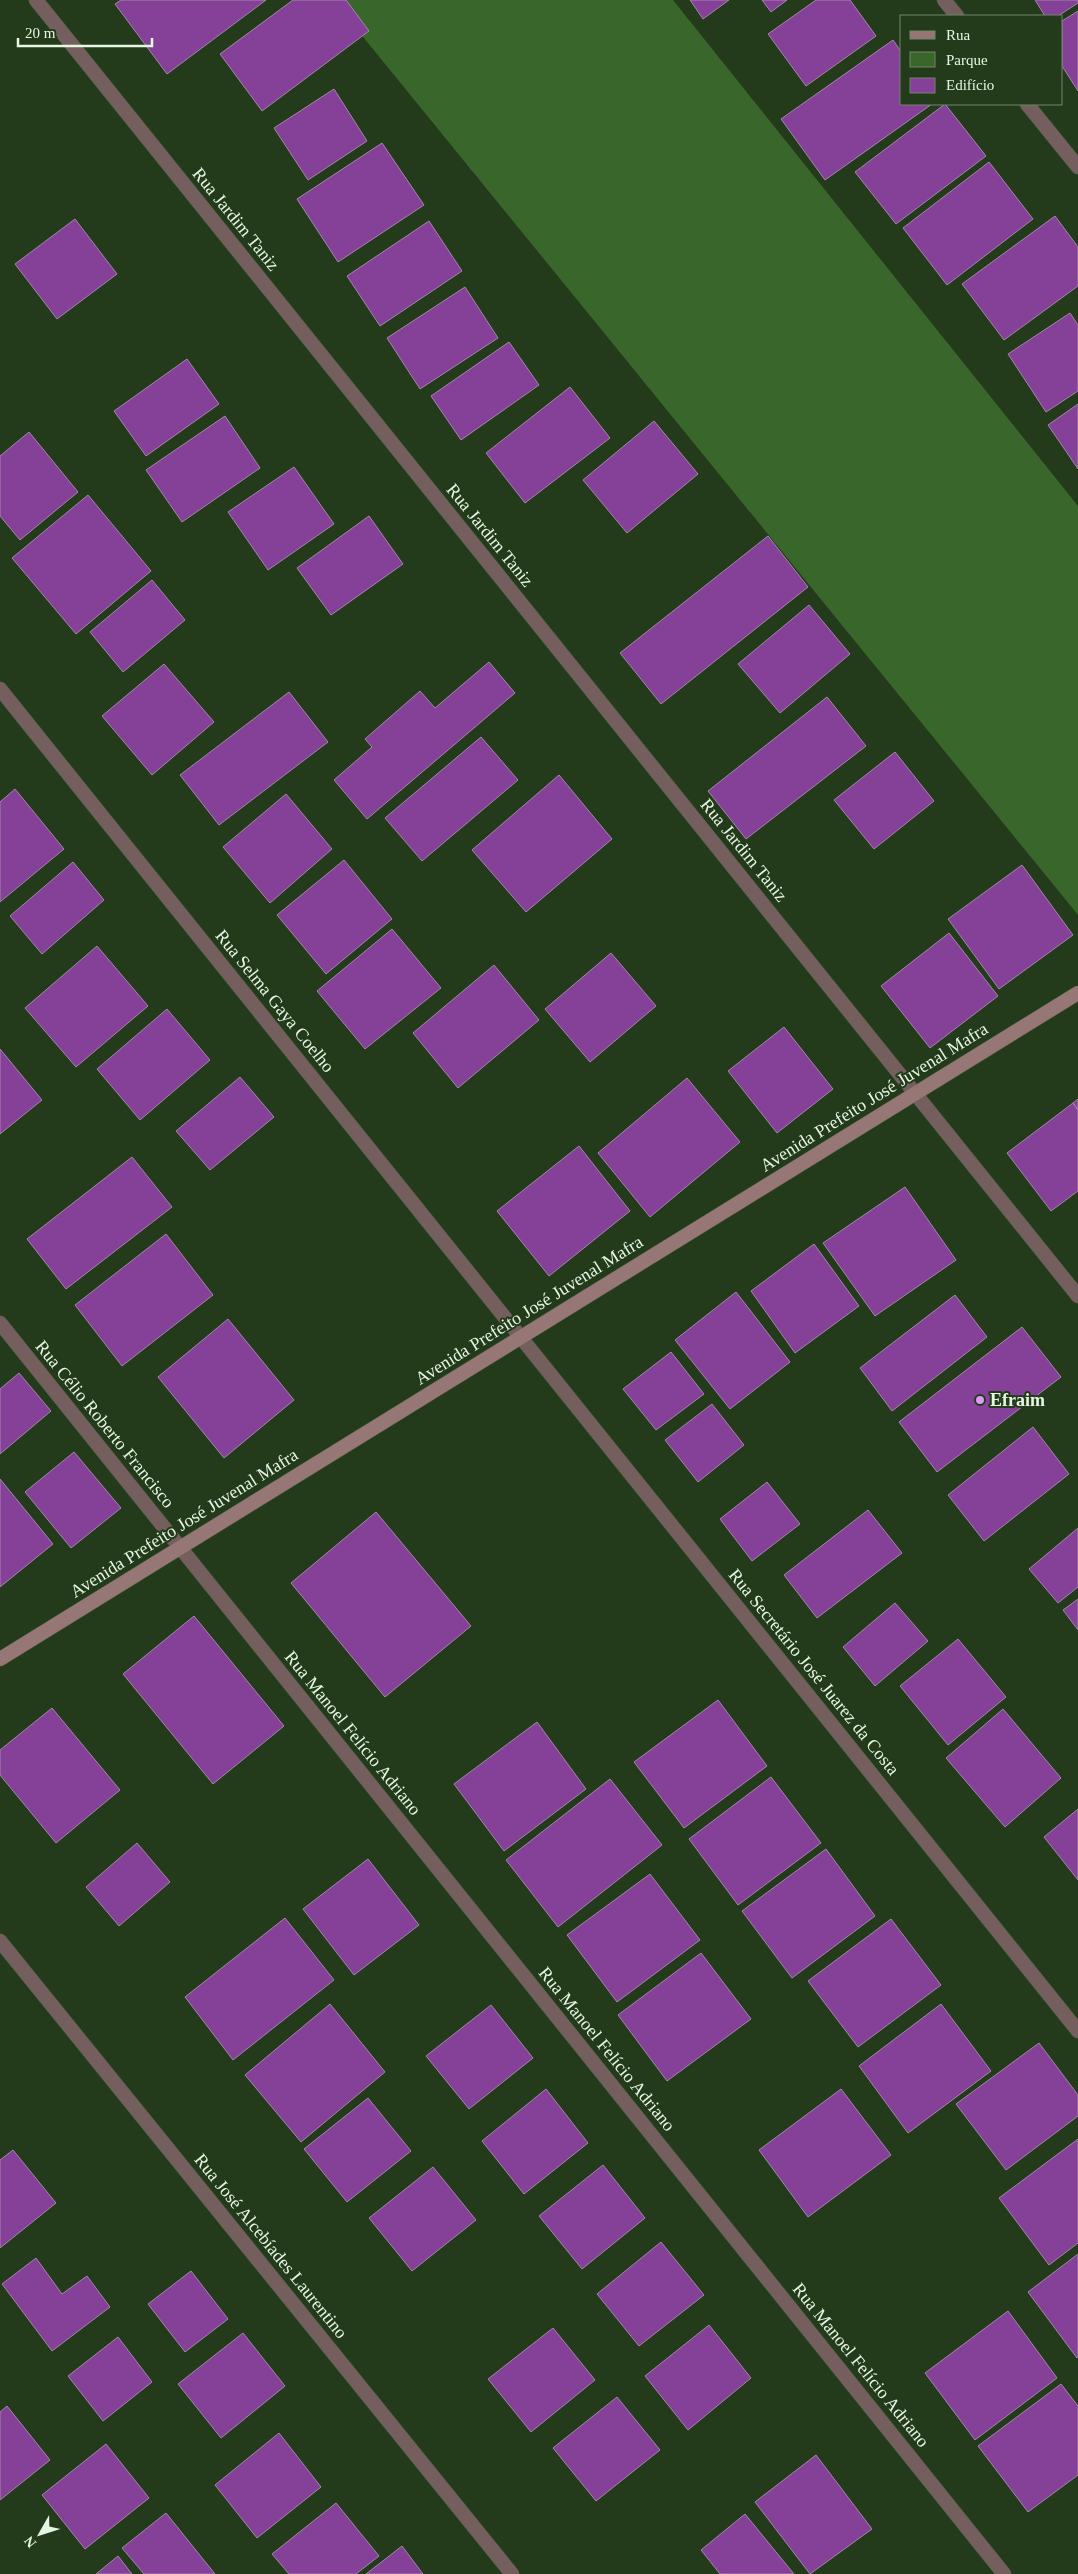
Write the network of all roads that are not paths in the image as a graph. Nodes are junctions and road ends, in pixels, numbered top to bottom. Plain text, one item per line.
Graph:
1 (36, 0) edge
2 (944, 0) edge
3 (956, 15) edge
4 (1028, 105) edge
5 (1078, 166) edge
6 (0, 689) edge
7 (1078, 993) edge
8 (916, 1093) junction
9 (1078, 1296) edge
10 (0, 1323) edge
11 (521, 1337) junction
12 (180, 1547) junction
13 (0, 1659) edge
14 (0, 1941) edge
15 (1078, 2032) edge
16 (512, 2574) edge
17 (1004, 2574) edge

1 - 8 street, Rua Jardim Taniz
2 - 3 street
4 - 5 street
6 - 11 street, Rua Selma Gaya Coelho
7 - 8 main road, Avenida Prefeito José Juvenal Mafra
8 - 9 street, Rua Jardim Taniz
8 - 11 main road, Avenida Prefeito José Juvenal Mafra
10 - 12 street, Rua Célio Roberto Francisco
11 - 12 main road, Avenida Prefeito José Juvenal Mafra
11 - 15 street, Rua Secretário José Juarez da Costa
12 - 13 main road, Avenida Prefeito José Juvenal Mafra
12 - 17 street, Rua Manoel Felício Adriano
14 - 16 street, Rua José Alcebíades Laurentino

